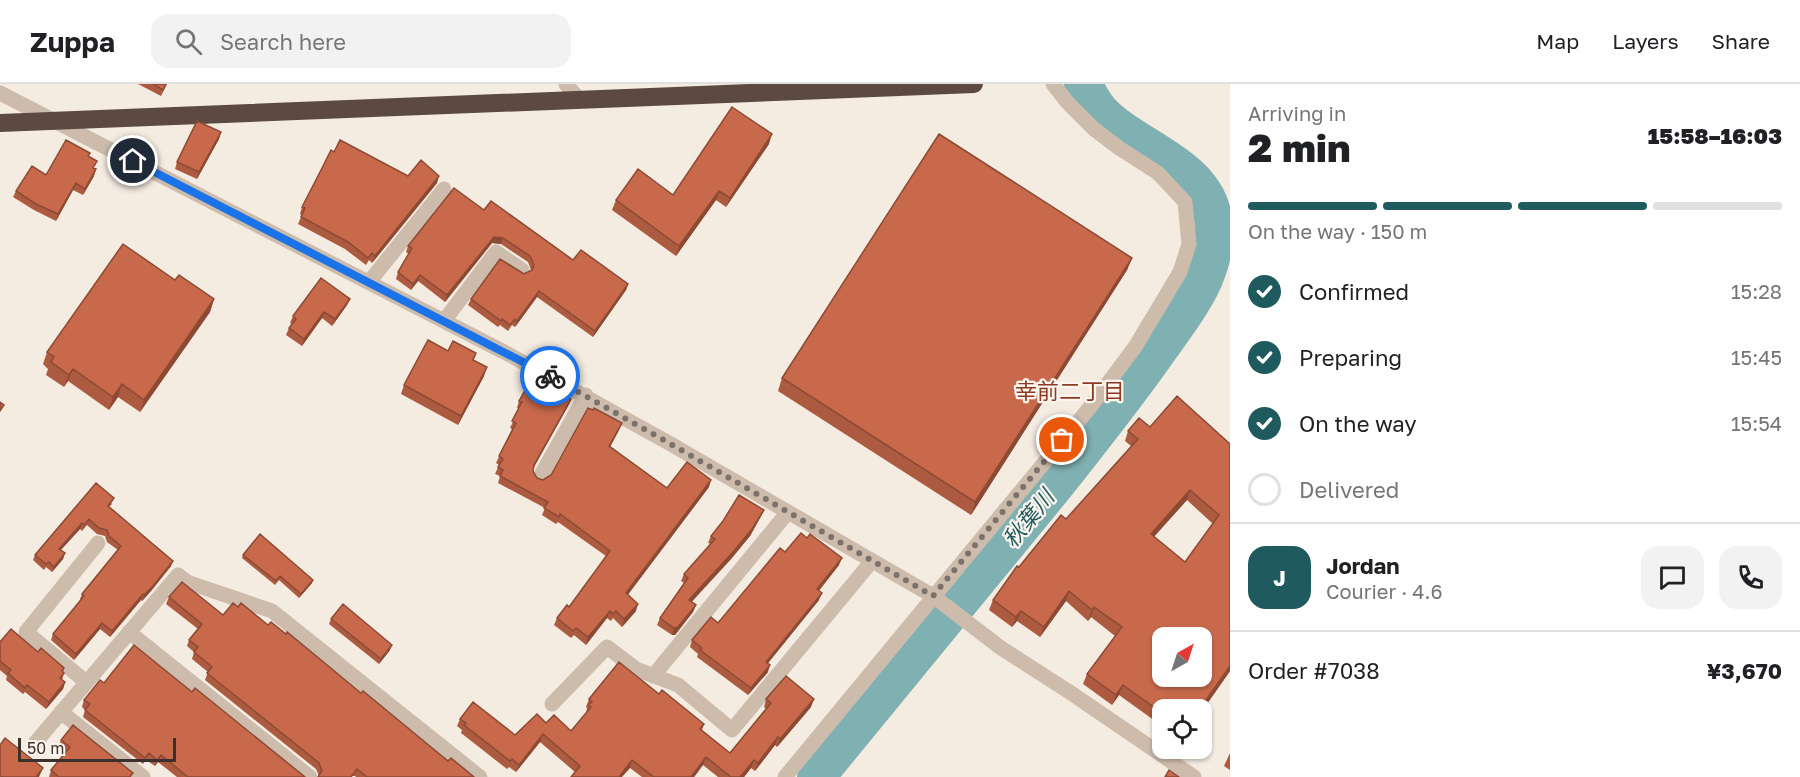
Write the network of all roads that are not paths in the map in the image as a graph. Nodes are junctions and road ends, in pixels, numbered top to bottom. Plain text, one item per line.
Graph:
1 (566, 84) edge
2 (974, 84) edge
3 (1053, 84) edge
4 (0, 93) edge
5 (580, 100) junction
6 (52, 120) junction
7 (0, 123) edge
8 (444, 189) dead end
9 (522, 270) edge
10 (369, 282) junction
11 (444, 321) junction
12 (585, 395) junction
13 (540, 477) edge
14 (789, 512) junction
15 (98, 543) dead end
16 (872, 561) junction
17 (933, 596) junction
18 (129, 632) junction
19 (653, 676) junction
20 (86, 682) junction
21 (552, 704) dead end
22 (61, 712) junction
23 (35, 743) dead end
24 (143, 777) edge
25 (310, 777) edge
26 (480, 777) edge
27 (785, 777) edge
28 (1194, 777) edge

1 - 5 street
2 - 5 highway
3 - 17 street
4 - 6 street
5 - 6 highway
6 - 7 highway
6 - 10 street
8 - 10 street
9 - 11 street
10 - 11 street
11 - 12 street
12 - 13 street
12 - 14 street
14 - 16 street
14 - 19 street
15 - 20 street
16 - 17 street
16 - 19 street
17 - 27 street
17 - 28 street
18 - 20 street
18 - 25 street
18 - 26 street
19 - 21 street
20 - 22 street
22 - 23 street
22 - 24 street

